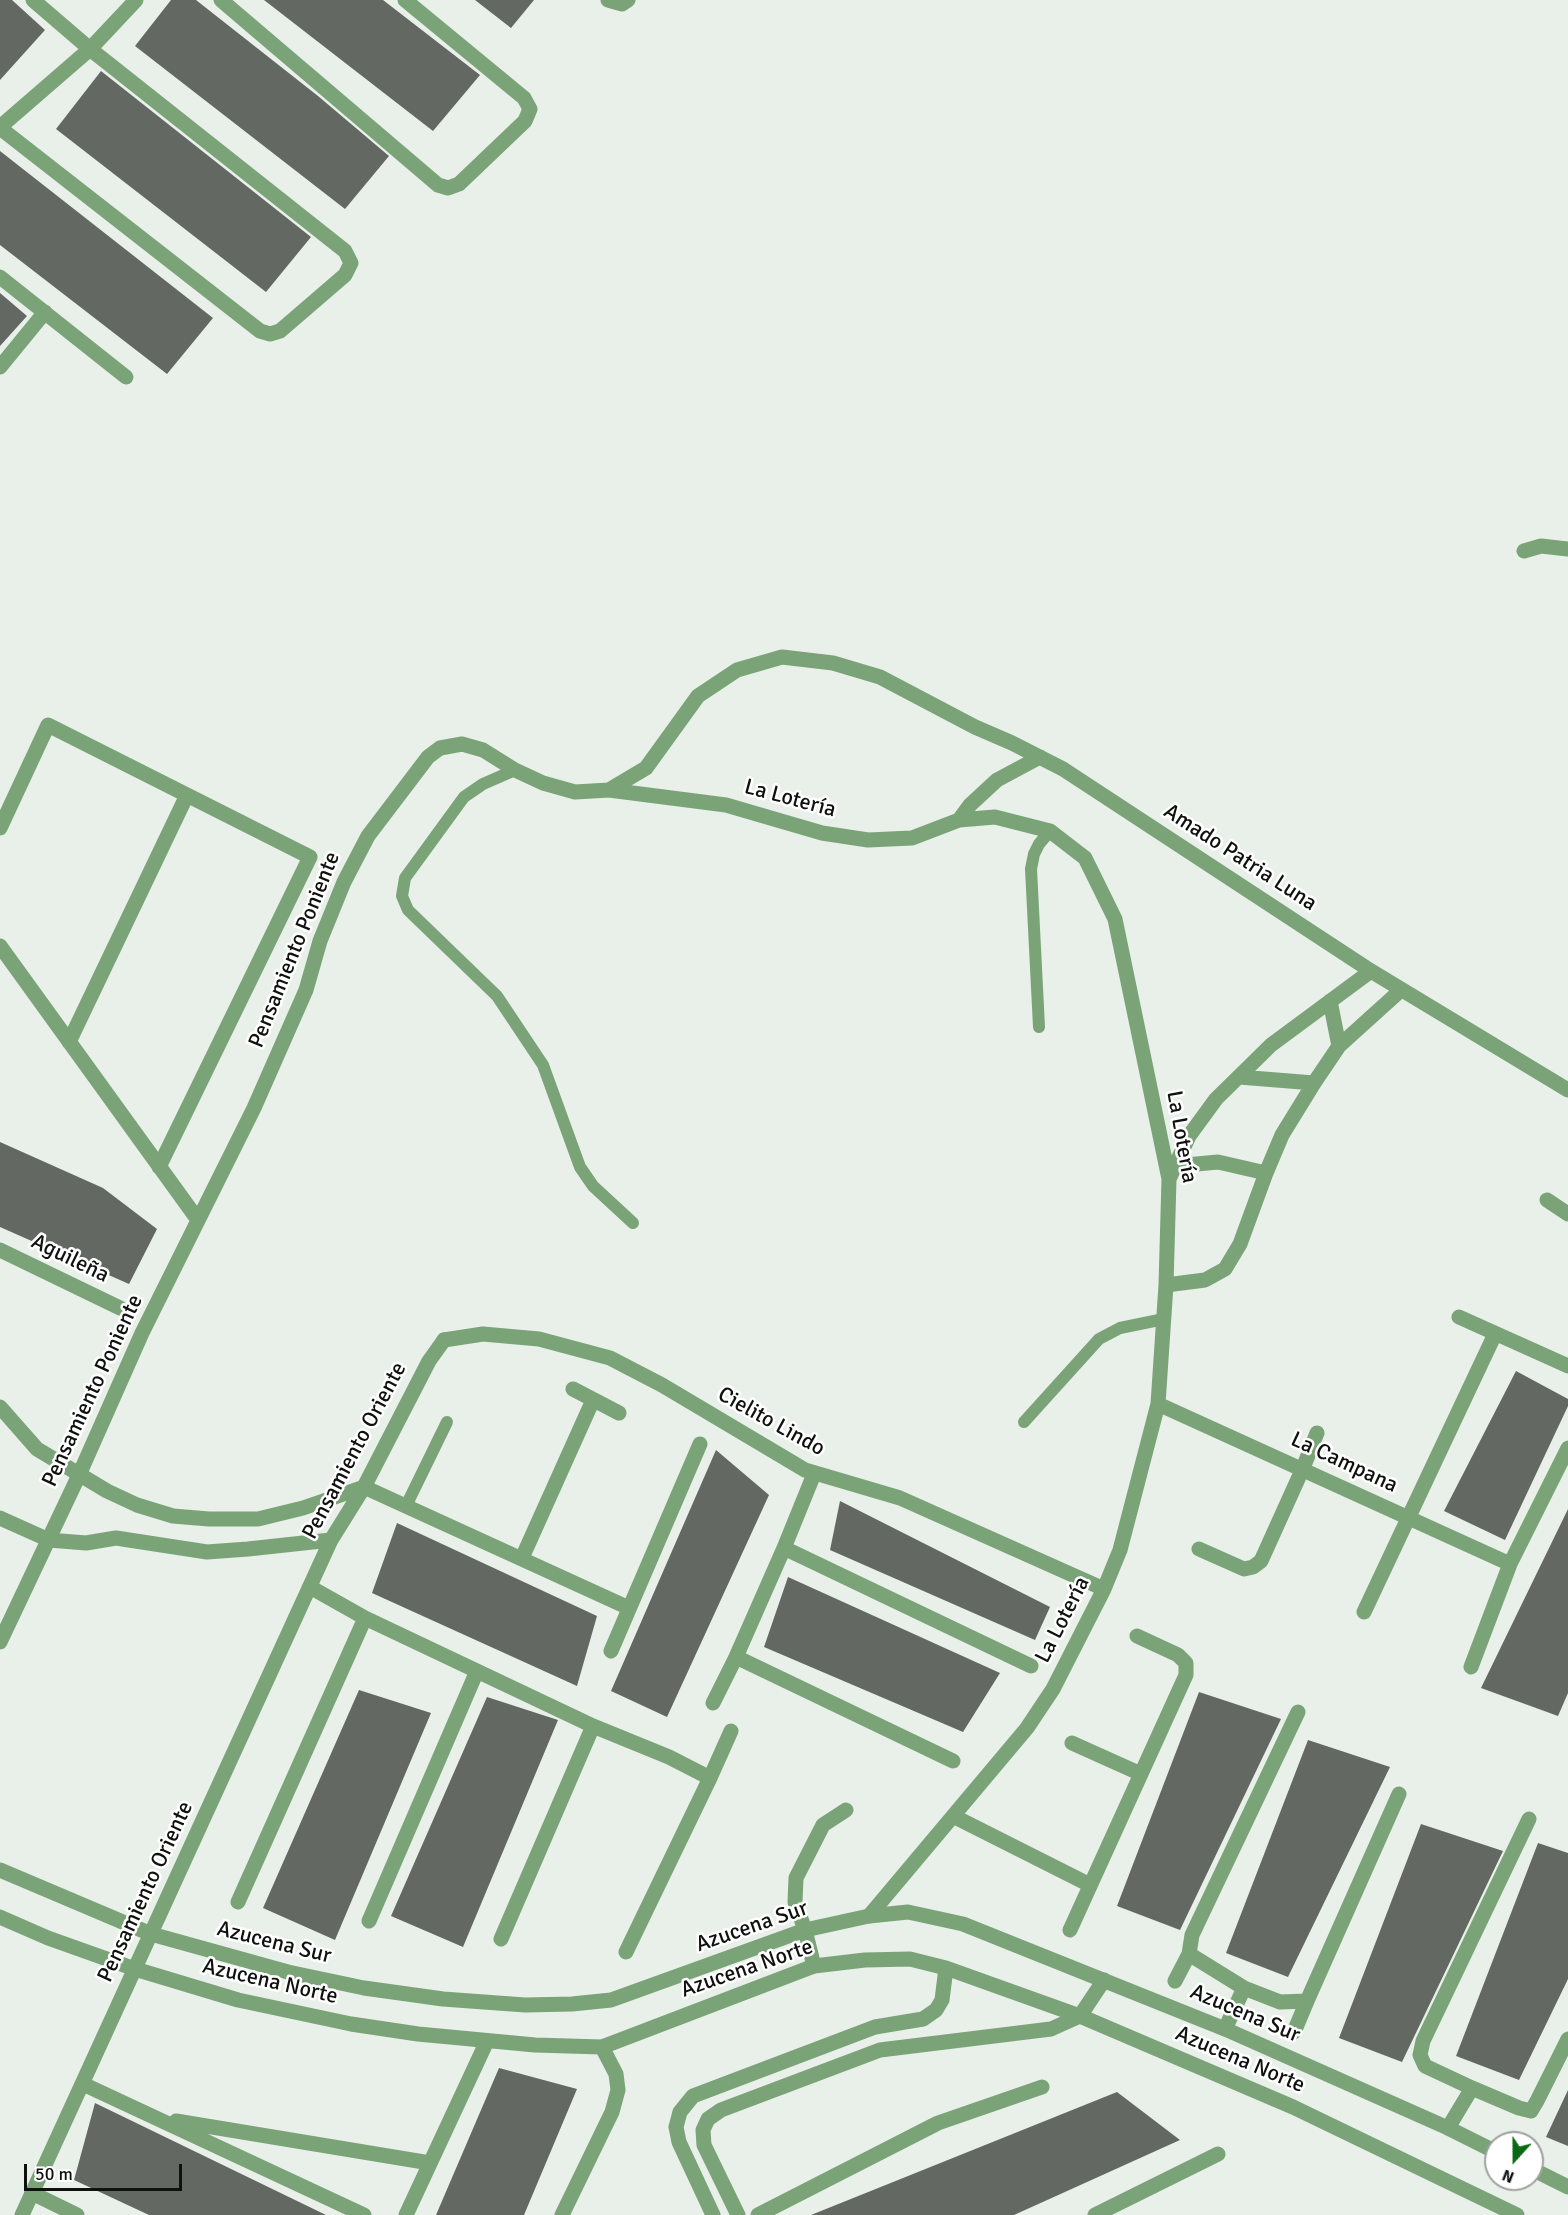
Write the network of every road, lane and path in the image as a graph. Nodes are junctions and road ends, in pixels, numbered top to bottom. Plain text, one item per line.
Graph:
1 (33, 0) edge
2 (136, 0) edge
3 (221, 0) edge
4 (405, 0) edge
5 (608, 0) edge
6 (628, 0) edge
7 (90, 49) junction
8 (0, 127) edge
9 (0, 277) edge
10 (45, 312) junction
11 (0, 367) edge
12 (126, 377) dead end
13 (1568, 549) edge
14 (1524, 551) dead end
15 (880, 677) joint
16 (1040, 757) junction
17 (514, 770) junction
18 (609, 790) junction
19 (187, 795) junction
20 (959, 820) junction
21 (0, 828) edge
22 (1050, 831) junction
23 (0, 946) edge
24 (1371, 971) junction
25 (1401, 990) junction
26 (1330, 1001) junction
27 (1039, 1027) dead end
28 (69, 1042) junction
29 (1339, 1046) junction
30 (1239, 1077) junction
31 (1314, 1083) junction
32 (1568, 1090) edge
33 (159, 1167) junction
34 (1172, 1172) junction
35 (1266, 1173) junction
36 (1547, 1200) dead end
37 (1568, 1214) edge
38 (198, 1220) junction
39 (633, 1223) dead end
40 (0, 1250) edge
41 (1166, 1285) junction
42 (120, 1308) dead end
43 (1459, 1317) dead end
44 (1164, 1319) junction
45 (1495, 1334) junction
46 (444, 1340) joint
47 (1568, 1366) edge
48 (573, 1389) dead end
49 (593, 1400) junction
50 (1158, 1404) junction
51 (0, 1407) edge
52 (619, 1413) dead end
53 (447, 1422) dead end
54 (1024, 1422) dead end
55 (1317, 1433) dead end
56 (700, 1444) dead end
57 (1568, 1448) edge
58 (1303, 1468) junction
59 (814, 1474) junction
60 (79, 1475) junction
61 (364, 1487) junction
62 (406, 1506) junction
63 (1408, 1517) junction
64 (0, 1518) edge
65 (49, 1540) junction
66 (331, 1540) junction
67 (784, 1548) junction
68 (1199, 1549) dead end
69 (522, 1558) junction
70 (1510, 1564) junction
71 (310, 1587) junction
72 (1104, 1589) junction
73 (629, 1608) junction
74 (1364, 1612) dead end
75 (365, 1618) junction
76 (1137, 1636) dead end
77 (0, 1642) edge
78 (610, 1651) dead end
79 (736, 1657) junction
80 (1031, 1666) dead end
81 (1471, 1667) dead end
82 (477, 1671) junction
83 (713, 1703) dead end
84 (1298, 1712) dead end
85 (593, 1726) junction
86 (730, 1731) dead end
87 (1072, 1743) dead end
88 (953, 1761) dead end
89 (1141, 1774) junction
90 (710, 1778) junction
91 (1399, 1794) dead end
92 (846, 1810) dead end
93 (953, 1816) junction
94 (1529, 1819) dead end
95 (0, 1870) edge
96 (1090, 1885) junction
97 (238, 1902) dead end
98 (869, 1916) junction
99 (0, 1917) edge
100 (369, 1920) dead end
101 (805, 1930) junction
102 (1070, 1930) dead end
103 (151, 1934) junction
104 (501, 1940) dead end
105 (626, 1952) dead end
106 (1189, 1954) junction
107 (814, 1966) junction
108 (946, 1968) junction
109 (135, 1969) junction
110 (1104, 1980) junction
111 (1175, 1981) dead end
112 (1244, 1988) junction
113 (1307, 2001) junction
114 (1080, 2016) junction
115 (1225, 2029) junction
116 (1294, 2032) dead end
117 (1568, 2039) edge
118 (487, 2041) junction
119 (602, 2047) junction
120 (83, 2084) junction
121 (1042, 2087) dead end
122 (1472, 2088) junction
123 (156, 2118) junction
124 (1448, 2128) junction
125 (1484, 2146) edge
126 (1218, 2154) dead end
127 (430, 2163) junction
128 (1544, 2175) edge
129 (1568, 2187) edge
130 (32, 2193) junction
131 (22, 2215) edge
132 (77, 2215) edge
133 (364, 2215) edge
134 (406, 2215) edge
135 (562, 2215) edge
136 (713, 2215) edge
137 (738, 2215) edge
138 (758, 2215) edge
139 (1095, 2215) edge
140 (1517, 2215) edge

1 - 7 street
2 - 7 street
3 - 4 street
5 - 6 street
7 - 8 street
7 - 8 street
9 - 10 street
10 - 11 street
10 - 12 street
13 - 14 street
15 - 16 street, Amado Patria Luna
15 - 18 street, Pensamiento Poniente
16 - 20 street
16 - 24 street, Amado Patria Luna
17 - 18 street, Pensamiento Poniente
17 - 38 street, Pensamiento Poniente
17 - 39 lane
18 - 20 street, La Lotería
19 - 21 street
19 - 28 street
19 - 33 street
20 - 22 street, La Lotería
22 - 27 lane
22 - 34 street, La Lotería
23 - 28 street
24 - 25 street, Amado Patria Luna
24 - 26 street
25 - 29 street
25 - 32 street, Amado Patria Luna
26 - 29 street
26 - 30 street
28 - 33 street
29 - 31 street
30 - 31 street
30 - 34 street
31 - 35 street
33 - 38 street
34 - 35 street
34 - 41 street, La Lotería
35 - 41 street
36 - 37 street
38 - 60 street, Pensamiento Poniente
40 - 42 street, Aguileña
41 - 44 street, La Lotería
43 - 45 street
44 - 50 street, La Lotería
44 - 54 lane
45 - 47 street
45 - 63 street
46 - 59 street, Cielito Lindo
46 - 61 street, Pensamiento Oriente
48 - 49 street
49 - 52 street
49 - 69 street
50 - 58 street, La Campana
50 - 72 street, La Lotería
51 - 60 street
53 - 62 lane
55 - 58 street
56 - 73 street
57 - 70 street
58 - 63 street, La Campana
58 - 68 street
59 - 67 street
59 - 72 street, Cielito Lindo
60 - 61 street
60 - 65 street, Pensamiento Poniente
61 - 62 street
61 - 66 street, Pensamiento Oriente
62 - 69 street
63 - 70 street, La Campana
63 - 74 street
64 - 65 street
65 - 66 street
65 - 77 street, Pensamiento Poniente
66 - 71 street, Pensamiento Oriente
67 - 79 street
67 - 80 street
69 - 73 street
70 - 81 street
71 - 75 street
71 - 103 street, Pensamiento Oriente
72 - 93 street, La Lotería
73 - 78 street
75 - 82 street
75 - 97 street
76 - 89 street
79 - 83 street
79 - 88 street
82 - 85 street
82 - 100 street
84 - 106 street
85 - 90 street
85 - 104 street
86 - 90 street
87 - 89 street
89 - 96 street
90 - 105 street
91 - 113 street
92 - 101 street
93 - 96 street
93 - 98 street, La Lotería
94 - 122 street
95 - 103 street, Azucena Sur
96 - 102 street
98 - 101 street, Azucena Sur
98 - 110 street, Azucena Sur
99 - 109 street, Azucena Norte
101 - 103 street, Azucena Sur
101 - 107 street
103 - 109 street, Pensamiento Oriente
106 - 111 street
106 - 112 street
107 - 108 street, Azucena Norte
107 - 119 street, Azucena Norte
108 - 114 street, Azucena Norte
108 - 136 street
109 - 118 street, Azucena Norte
109 - 120 street, Pensamiento Oriente
110 - 114 street
110 - 115 street, Azucena Sur
112 - 113 street
112 - 115 street
113 - 116 street
114 - 137 street
114 - 140 street, Azucena Norte
115 - 124 street, Azucena Sur
117 - 122 street
118 - 119 street, Azucena Norte
118 - 127 street
119 - 135 street
120 - 123 street
120 - 130 street, Pensamiento Oriente
121 - 138 street
122 - 124 street
123 - 127 street
123 - 133 street
124 - 125 street, Azucena Sur
126 - 139 street
127 - 134 street
128 - 129 street
130 - 131 street, Pensamiento Oriente
130 - 132 street

